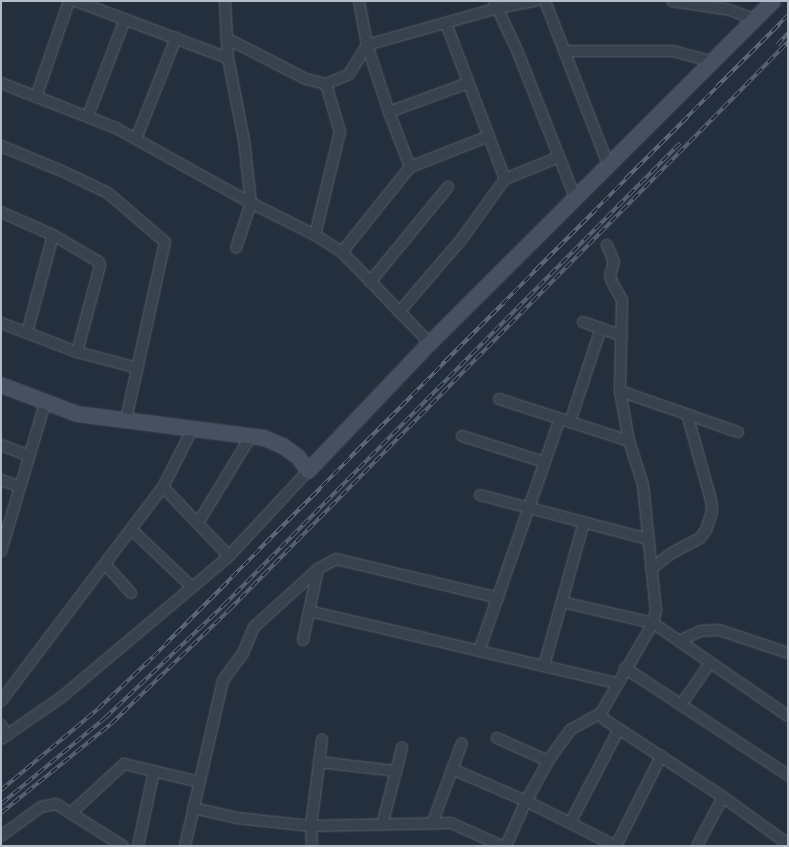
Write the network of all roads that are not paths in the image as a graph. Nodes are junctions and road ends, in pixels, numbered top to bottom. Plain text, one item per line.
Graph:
1 (69, 1) edge
2 (76, 1) edge
3 (225, 1) edge
4 (359, 1) edge
5 (535, 1) edge
6 (545, 1) edge
7 (672, 1) edge
8 (773, 1) edge
9 (496, 4) edge
10 (730, 6) edge
11 (125, 19) junction
12 (756, 20) junction
13 (446, 24) junction
14 (176, 38) junction
15 (226, 38) junction
16 (367, 46) junction
17 (564, 51) junction
18 (228, 58) junction
19 (714, 62) junction
20 (1, 83) edge
21 (468, 83) junction
22 (326, 84) junction
23 (36, 97) junction
24 (389, 112) junction
25 (88, 116) junction
26 (489, 136) junction
27 (136, 139) junction
28 (2, 150) edge
29 (559, 157) junction
30 (608, 164) junction
31 (410, 168) junction
32 (505, 179) junction
33 (448, 187) dead end
34 (575, 197) junction
35 (250, 203) junction
36 (1, 212) edge
37 (52, 235) junction
38 (315, 235) junction
39 (607, 245) dead end
40 (236, 248) dead end
41 (342, 252) junction
42 (370, 282) junction
43 (399, 312) junction
44 (583, 322) dead end
45 (1, 323) edge
46 (601, 328) junction
47 (27, 333) junction
48 (622, 336) junction
49 (430, 343) junction
50 (78, 352) junction
51 (138, 368) junction
52 (1, 385) edge
53 (620, 391) junction
54 (499, 400) dead end
55 (45, 403) junction
56 (687, 414) junction
57 (126, 419) junction
58 (565, 420) junction
59 (193, 428) junction
60 (738, 432) dead end
61 (251, 436) junction
62 (462, 436) dead end
63 (629, 441) junction
64 (1, 445) edge
65 (29, 456) junction
66 (544, 462) junction
67 (308, 471) junction
68 (1, 480) edge
69 (20, 487) junction
70 (163, 487) junction
71 (480, 495) dead end
72 (530, 508) junction
73 (584, 522) junction
74 (198, 523) junction
75 (131, 529) junction
76 (648, 539) junction
77 (1, 551) edge
78 (229, 556) junction
79 (105, 564) junction
80 (318, 570) junction
81 (651, 570) junction
82 (192, 586) junction
83 (131, 593) dead end
84 (498, 598) junction
85 (562, 602) junction
86 (310, 611) junction
87 (653, 623) junction
88 (303, 640) dead end
89 (679, 641) junction
90 (479, 651) junction
91 (788, 653) edge
92 (710, 662) junction
93 (544, 666) junction
94 (625, 668) junction
95 (617, 683) junction
96 (1, 701) edge
97 (681, 705) junction
98 (601, 713) junction
99 (788, 716) edge
100 (1, 725) edge
101 (619, 729) junction
102 (4, 737) edge
103 (497, 738) dead end
104 (322, 740) dead end
105 (462, 743) dead end
106 (402, 748) dead end
107 (661, 756) junction
108 (548, 761) junction
109 (319, 762) junction
110 (452, 769) junction
111 (396, 770) junction
112 (154, 771) junction
113 (788, 775) edge
114 (199, 782) junction
115 (723, 797) junction
116 (526, 801) junction
117 (193, 808) junction
118 (72, 812) junction
119 (570, 822) junction
120 (432, 824) junction
121 (382, 825) junction
122 (311, 826) junction
123 (1, 836) edge
124 (788, 844) edge
125 (123, 846) edge
126 (138, 846) edge
127 (185, 846) edge
128 (312, 846) edge
129 (502, 846) edge
130 (506, 846) edge
131 (697, 846) edge

1 - 23 street
2 - 11 street
3 - 15 street
4 - 16 street
5 - 9 street
6 - 17 street
7 - 10 street
8 - 12 street
9 - 13 street
9 - 29 street
10 - 12 street
11 - 14 street
11 - 25 street
12 - 19 street
13 - 16 street
13 - 21 street
14 - 18 street
14 - 27 street
15 - 18 street
15 - 22 street
16 - 22 street
16 - 24 street
17 - 19 street
17 - 30 street
18 - 35 street
19 - 30 street
20 - 23 street
21 - 24 street
21 - 26 street
22 - 38 street
23 - 25 street
24 - 31 street
25 - 27 street
26 - 31 street
26 - 32 street
27 - 35 street
28 - 51 street
29 - 32 street
29 - 34 street
30 - 34 street
31 - 41 street
32 - 43 street
33 - 42 street
34 - 49 street
35 - 38 street
35 - 40 street
36 - 37 street
37 - 47 street
37 - 50 street
38 - 41 street
39 - 48 street
41 - 42 street
42 - 43 street
43 - 49 street
44 - 46 street
45 - 47 street
46 - 48 street
46 - 58 street
47 - 50 street
48 - 53 street
49 - 67 street
50 - 51 street
51 - 57 street
52 - 55 street
53 - 56 street
53 - 63 street
54 - 58 street
55 - 57 street
55 - 65 street
56 - 60 street
56 - 81 street
57 - 59 street
58 - 63 street
58 - 66 street
59 - 61 street
59 - 70 street
61 - 67 street
61 - 74 street
62 - 66 street
63 - 76 street
64 - 65 street
65 - 69 street
66 - 72 street
67 - 78 street
68 - 69 street
69 - 77 street
70 - 74 street
70 - 75 street
71 - 72 street
72 - 73 street
72 - 84 street
73 - 76 street
73 - 85 street
74 - 78 street
75 - 79 street
75 - 82 street
76 - 81 street
78 - 82 street
79 - 83 street
79 - 96 street
80 - 84 street
80 - 86 street
80 - 114 street
81 - 87 street
82 - 102 street
84 - 90 street
85 - 87 street
85 - 93 street
86 - 88 street
86 - 90 street
87 - 89 street
87 - 94 street
89 - 91 street
89 - 92 street
90 - 93 street
92 - 97 street
92 - 99 street
93 - 95 street
94 - 95 street
94 - 97 street
95 - 98 street
97 - 113 street
98 - 101 street
98 - 108 street
100 - 102 street
101 - 107 street
101 - 119 street
103 - 108 street
104 - 109 street
105 - 110 street
106 - 111 street
107 - 115 street
107 - 119 street
108 - 116 street
109 - 111 street
109 - 122 street
110 - 116 street
110 - 120 street
111 - 121 street
112 - 114 street
112 - 118 street
112 - 126 street
114 - 117 street
115 - 124 street
115 - 131 street
116 - 119 street
116 - 130 street
117 - 122 street
117 - 127 street
118 - 123 street
118 - 125 street
120 - 121 street
120 - 129 street
121 - 122 street
122 - 128 street

